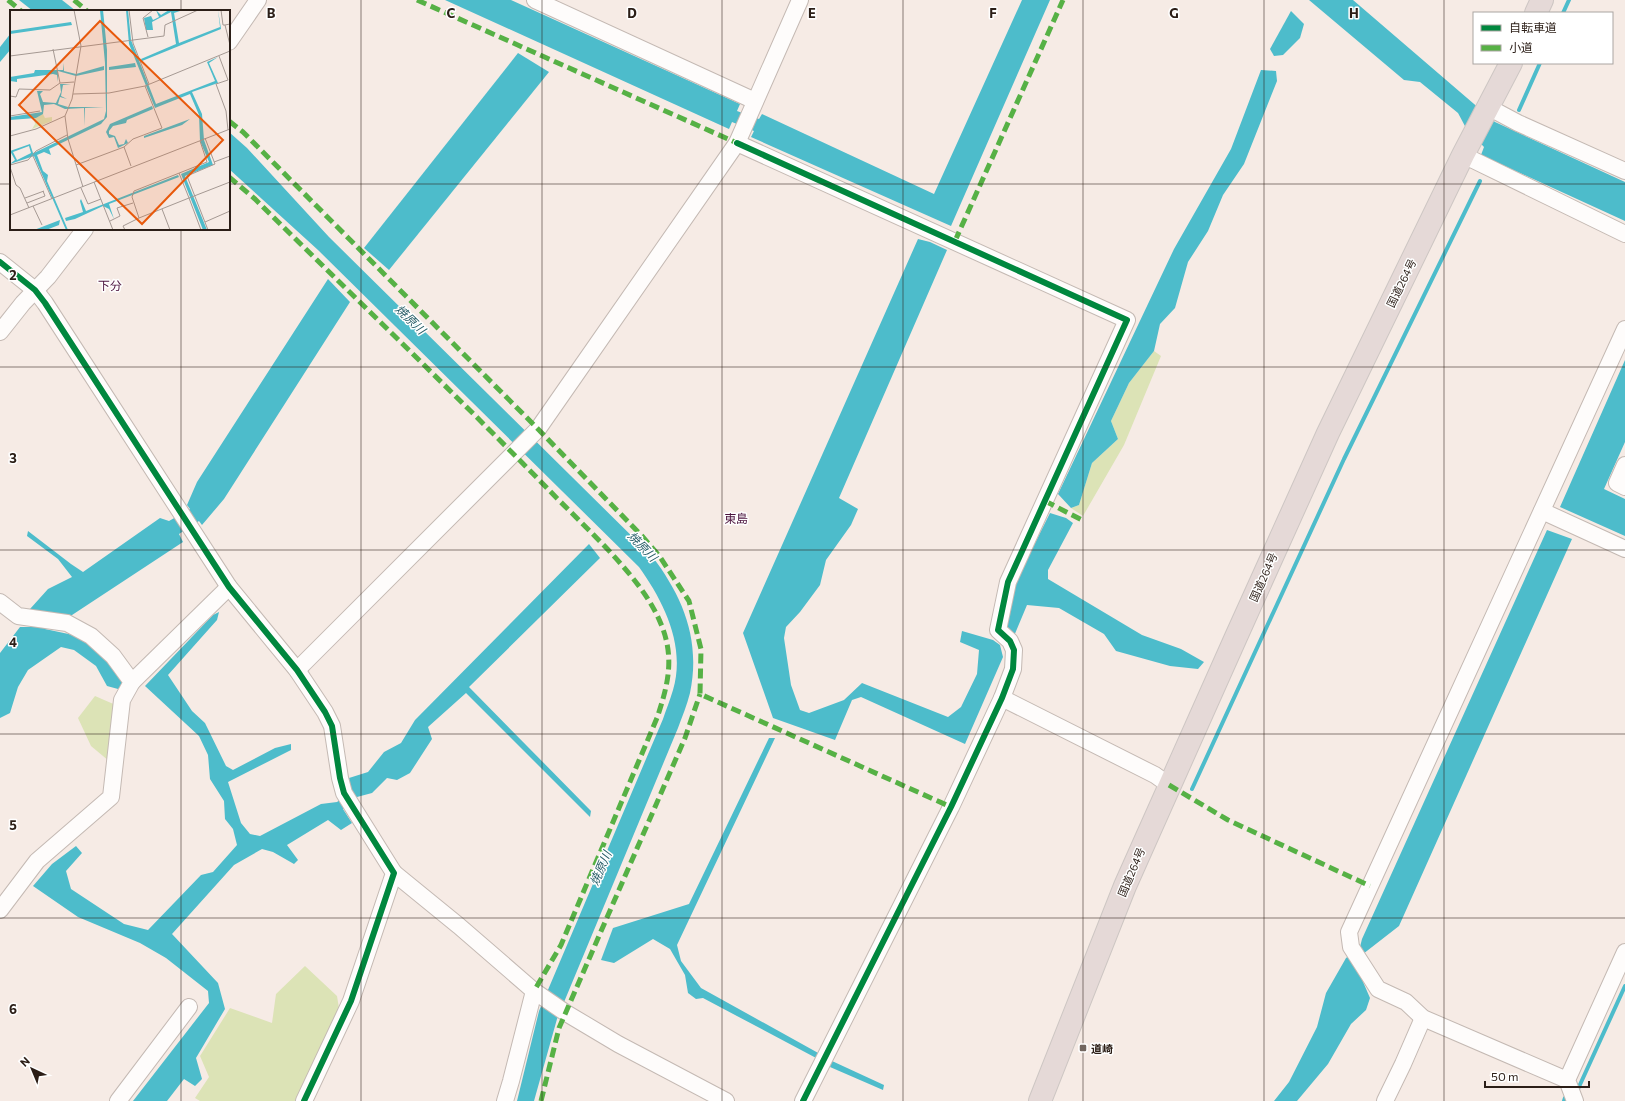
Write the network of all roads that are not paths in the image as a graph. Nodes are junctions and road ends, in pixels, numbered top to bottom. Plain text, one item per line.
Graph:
1 (258, 0) edge
2 (535, 0) edge
3 (800, 0) edge
4 (1542, 0) edge
5 (1536, 12) edge
6 (230, 41) edge
7 (1510, 64) edge
8 (753, 106) junction
9 (1488, 107) junction
10 (739, 137) junction
11 (1466, 150) junction
12 (1625, 171) edge
13 (84, 230) edge
14 (1625, 234) edge
15 (0, 262) edge
16 (35, 290) junction
17 (1625, 329) edge
18 (0, 332) edge
19 (1625, 465) edge
20 (1625, 487) edge
21 (1542, 511) junction
22 (1625, 549) edge
23 (230, 587) junction
24 (0, 602) edge
25 (297, 670) junction
26 (132, 682) junction
27 (1002, 698) junction
28 (1169, 786) junction
29 (394, 873) junction
30 (0, 910) edge
31 (1625, 952) edge
32 (534, 990) junction
33 (189, 1007) dead end
34 (1423, 1018) junction
35 (1568, 1080) junction
36 (118, 1101) edge
37 (304, 1101) edge
38 (505, 1101) edge
39 (726, 1101) edge
40 (803, 1101) edge
41 (1040, 1101) edge
42 (1385, 1101) edge
43 (1575, 1101) edge

1 - 6 street
2 - 8 street
3 - 8 street
4 - 5 highway
7 - 9 highway, 国道264号
8 - 10 street
9 - 11 highway, 国道264号
9 - 12 street
10 - 25 street
10 - 27 street
11 - 14 street
11 - 28 highway, 国道264号
13 - 16 street
15 - 16 street
16 - 18 street
16 - 23 street
17 - 21 street
19 - 20 street
21 - 22 street
21 - 34 street
23 - 25 street
23 - 26 street
24 - 26 street
25 - 29 street
26 - 30 street
27 - 28 street
27 - 40 street
28 - 41 highway, 国道264号
29 - 32 street
29 - 37 street
31 - 35 street
32 - 38 street
32 - 39 street
33 - 36 street
34 - 35 street
34 - 42 street
35 - 43 street

